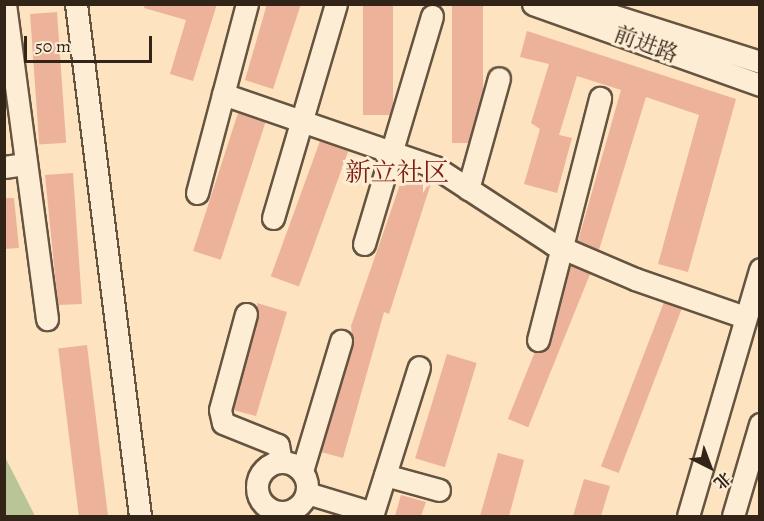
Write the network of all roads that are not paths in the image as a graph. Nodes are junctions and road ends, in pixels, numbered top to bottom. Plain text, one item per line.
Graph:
1 (4, 4) edge
2 (76, 4) edge
3 (247, 4) edge
4 (336, 4) edge
5 (533, 4) edge
6 (577, 4) edge
7 (432, 16) dead end
8 (759, 62) edge
9 (499, 78) dead end
10 (759, 85) edge
11 (223, 94) junction
12 (600, 98) dead end
13 (302, 121) junction
14 (392, 152) junction
15 (26, 164) junction
16 (4, 167) edge
17 (468, 189) junction
18 (197, 194) dead end
19 (273, 218) dead end
20 (364, 244) dead end
21 (562, 248) junction
22 (759, 269) edge
23 (246, 314) dead end
24 (745, 317) junction
25 (47, 320) dead end
26 (538, 340) dead end
27 (341, 341) dead end
28 (419, 367) dead end
29 (759, 424) edge
30 (281, 462) junction
31 (302, 471) junction
32 (385, 475) junction
33 (439, 490) dead end
34 (307, 493) junction
35 (284, 514) edge
36 (372, 515) edge
37 (140, 516) edge
38 (688, 516) edge
39 (733, 516) edge

1 - 15 street
2 - 37 street
3 - 11 street
4 - 13 street
5 - 10 street, 前进路
6 - 8 street, 前进路
7 - 14 street
9 - 17 street
11 - 13 street
11 - 18 street
12 - 21 street
13 - 14 street
13 - 19 street
14 - 17 street
14 - 20 street
15 - 16 street
15 - 25 street
17 - 21 street
21 - 24 street
21 - 26 street
22 - 24 street
23 - 30 street
24 - 38 street
27 - 31 street
28 - 32 street
29 - 39 street
30 - 31 street
30 - 35 street
31 - 34 street
32 - 33 street
32 - 36 street
34 - 35 street
34 - 36 street

